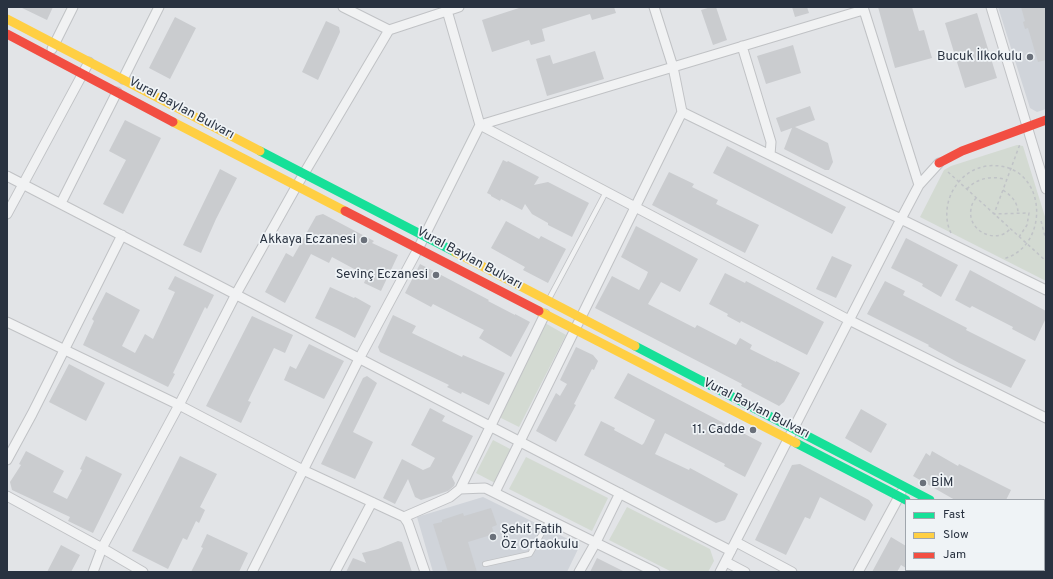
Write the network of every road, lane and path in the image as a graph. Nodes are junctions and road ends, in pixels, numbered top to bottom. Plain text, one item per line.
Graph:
1 (73, 7) edge
2 (159, 7) edge
3 (342, 7) edge
4 (459, 7) edge
5 (654, 7) edge
6 (991, 7) edge
7 (863, 8) edge
8 (446, 9) edge
9 (7, 18) edge
10 (389, 30) junction
11 (7, 34) edge
12 (55, 43) junction
13 (742, 46) junction
14 (48, 56) junction
15 (89, 62) junction
16 (673, 67) junction
17 (83, 74) junction
18 (123, 79) junction
19 (117, 92) junction
20 (682, 112) junction
21 (1046, 120) edge
22 (480, 125) junction
23 (1028, 126) junction
24 (1020, 144) dead end
25 (770, 155) junction
26 (939, 163) junction
27 (1011, 169) junction
28 (304, 174) junction
29 (7, 176) edge
30 (1006, 180) junction
31 (958, 181) junction
32 (23, 184) junction
33 (919, 185) junction
34 (296, 187) junction
35 (1034, 188) dead end
36 (967, 189) junction
37 (1046, 189) edge
38 (1003, 190) junction
39 (606, 192) junction
40 (976, 198) junction
41 (61, 203) junction
42 (634, 207) junction
43 (1018, 213) junction
44 (7, 214) edge
45 (994, 214) junction
46 (901, 219) junction
47 (1039, 227) dead end
48 (1010, 229) junction
49 (122, 235) junction
50 (952, 235) dead end
51 (425, 236) junction
52 (1019, 237) junction
53 (1033, 239) dead end
54 (1046, 240) edge
55 (1028, 245) junction
56 (418, 249) junction
57 (1000, 259) dead end
58 (1046, 261) edge
59 (1046, 290) edge
60 (236, 294) junction
61 (548, 301) junction
62 (545, 314) junction
63 (581, 318) junction
64 (849, 320) junction
65 (7, 322) edge
66 (575, 329) junction
67 (65, 349) junction
68 (360, 359) junction
69 (179, 405) junction
70 (1046, 418) edge
71 (491, 426) junction
72 (794, 429) junction
73 (789, 438) junction
74 (520, 441) junction
75 (7, 460) edge
76 (304, 470) junction
77 (905, 487) junction
78 (460, 489) junction
79 (495, 492) junction
80 (620, 493) junction
81 (7, 496) edge
82 (902, 498) edge
83 (928, 499) edge
84 (372, 502) junction
85 (404, 517) junction
86 (548, 519) junction
87 (596, 542) junction
88 (736, 542) junction
89 (102, 548) junction
90 (731, 551) junction
91 (726, 562) junction
92 (485, 564) dead end
93 (93, 572) edge
94 (143, 572) edge
95 (252, 572) edge
96 (335, 572) edge
97 (425, 572) edge
98 (579, 572) edge
99 (655, 572) edge
100 (720, 572) edge
101 (744, 572) edge
102 (792, 572) edge
103 (858, 572) edge

1 - 12 street
2 - 18 street
3 - 10 street
4 - 8 street
5 - 16 street
6 - 23 street
7 - 13 street
7 - 33 street
8 - 10 street
8 - 22 street
9 - 12 main road, Vural Baylan Bulvarı
10 - 28 street
11 - 14 main road, Vural Baylan Bulvarı
12 - 14 street
12 - 15 main road, Vural Baylan Bulvarı
13 - 16 street
13 - 25 street
14 - 17 main road, Vural Baylan Bulvarı
15 - 17 street
15 - 18 main road, Vural Baylan Bulvarı
16 - 20 street
16 - 22 street
17 - 19 main road, Vural Baylan Bulvarı
17 - 32 street
18 - 28 main road, Vural Baylan Bulvarı
19 - 34 main road, Vural Baylan Bulvarı
19 - 41 street
20 - 25 street
20 - 42 street
21 - 23 main road
22 - 39 street
22 - 51 street
23 - 26 main road
23 - 37 street
24 - 27 path
25 - 46 street
26 - 31 path
26 - 33 street
27 - 30 path
27 - 31 path
27 - 35 path
28 - 34 street
28 - 51 main road, Vural Baylan Bulvarı
29 - 32 street
30 - 36 path
30 - 38 path
31 - 36 path
31 - 50 path
32 - 41 street
32 - 44 street
33 - 46 street
34 - 56 main road, Vural Baylan Bulvarı
34 - 60 street
36 - 40 path
38 - 43 path
38 - 45 path
39 - 42 street
39 - 61 lane
40 - 45 path
40 - 48 path
41 - 49 street
42 - 63 street
42 - 64 street
43 - 45 path
43 - 52 path
45 - 48 path
46 - 59 street
46 - 64 street
47 - 54 path
48 - 52 path
49 - 60 street
49 - 67 street
51 - 56 street
51 - 61 main road, Vural Baylan Bulvarı
52 - 55 path
53 - 55 path
55 - 57 path
55 - 58 path
56 - 62 main road, Vural Baylan Bulvarı
56 - 68 street
60 - 68 street
60 - 69 street
61 - 63 main road, Vural Baylan Bulvarı
62 - 66 main road, Vural Baylan Bulvarı
62 - 71 street
63 - 66 street
63 - 72 main road, Vural Baylan Bulvarı
64 - 70 street
64 - 72 street
65 - 67 street
66 - 73 main road, Vural Baylan Bulvarı
66 - 74 street
67 - 69 street
67 - 75 street
68 - 71 street
68 - 76 street
69 - 76 street
69 - 89 street
71 - 74 street
71 - 78 street
72 - 73 street
72 - 77 main road, Vural Baylan Bulvarı
73 - 82 main road, Vural Baylan Bulvarı
73 - 88 street
74 - 79 street
74 - 80 street
76 - 84 street
76 - 95 street
77 - 82 street
77 - 83 main road, Vural Baylan Bulvarı
78 - 79 street
78 - 85 street
79 - 86 street
80 - 87 street
80 - 90 street
81 - 89 street
82 - 103 street
84 - 85 street
84 - 96 street
85 - 97 street
86 - 87 street
86 - 92 lane
87 - 98 street
87 - 99 street
88 - 90 street
88 - 102 street
89 - 93 street
89 - 94 street
90 - 91 street
91 - 100 street
91 - 101 street

